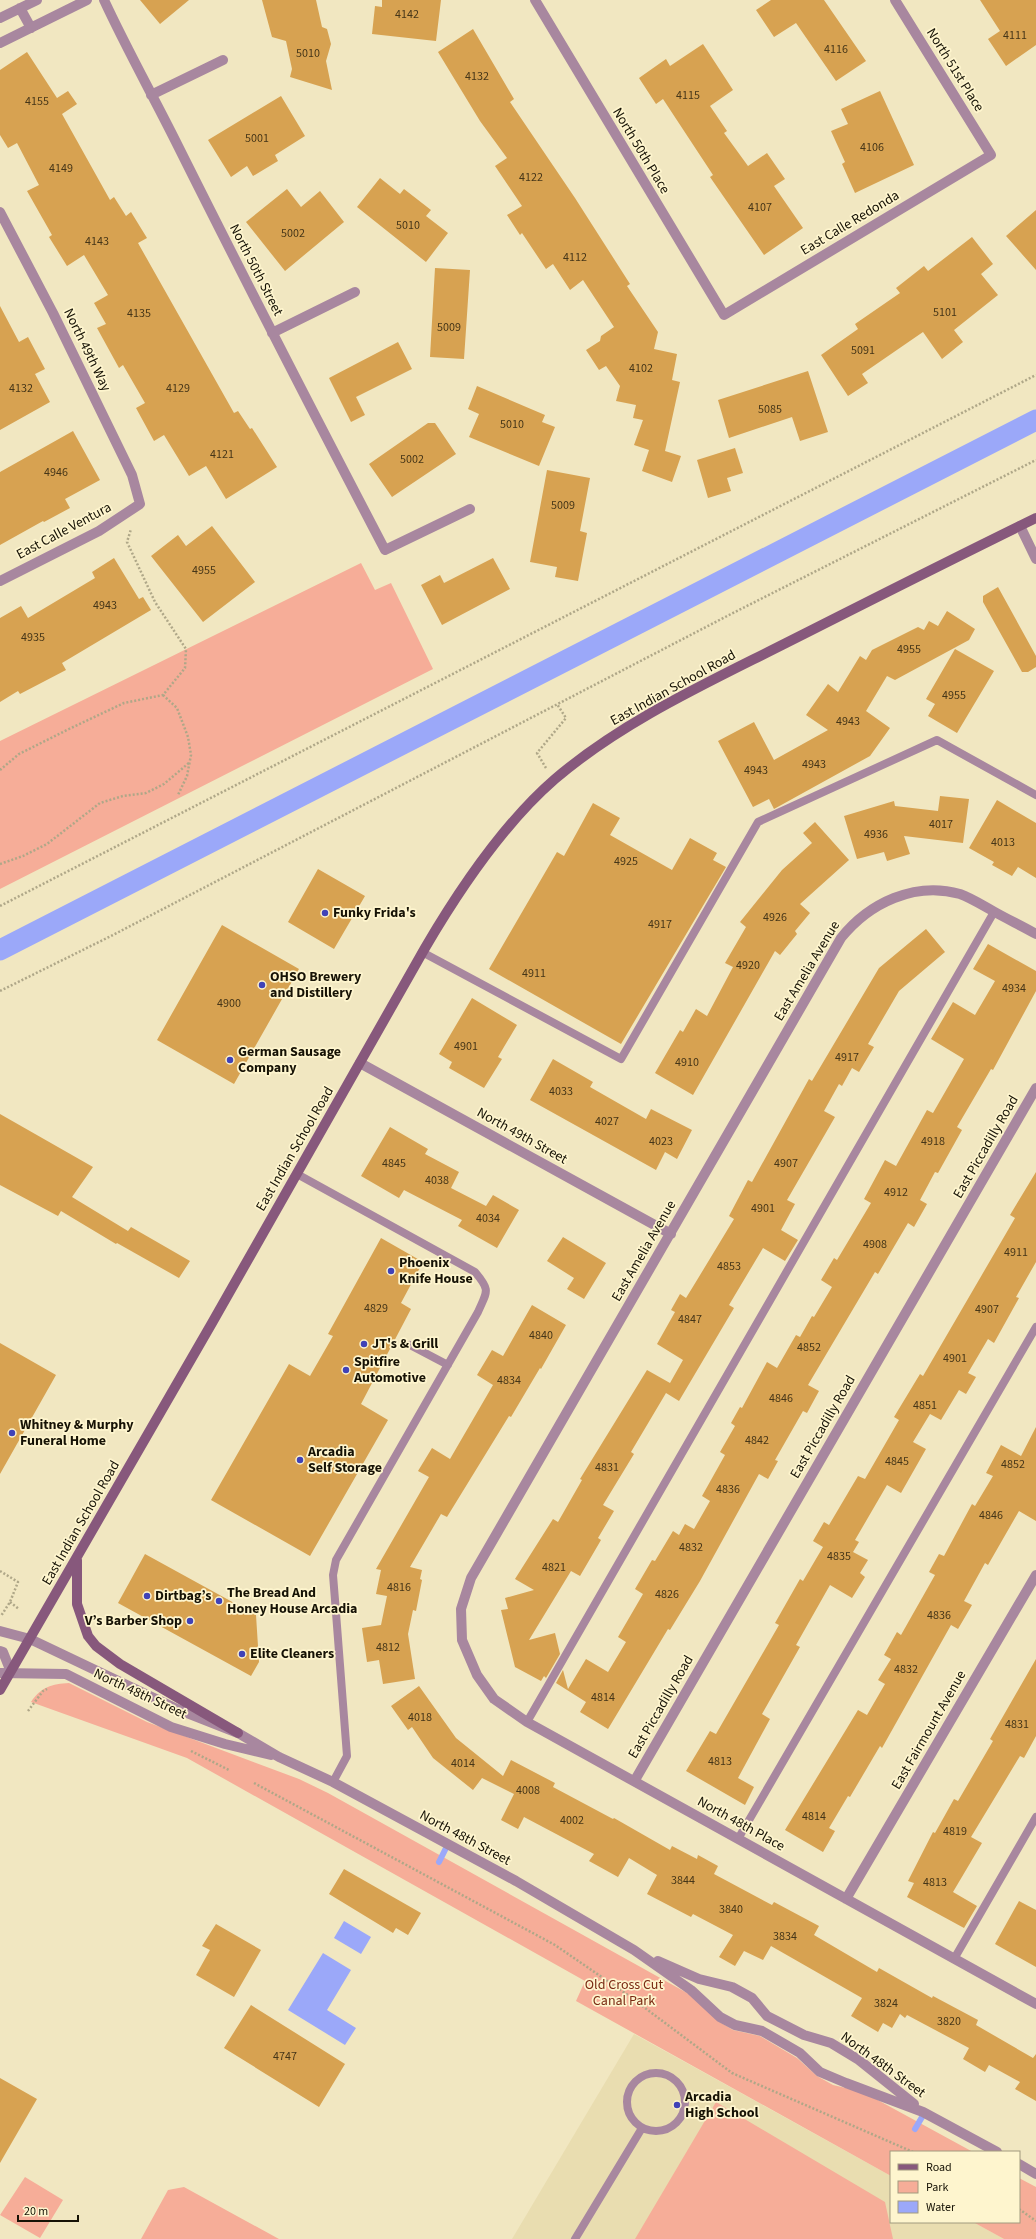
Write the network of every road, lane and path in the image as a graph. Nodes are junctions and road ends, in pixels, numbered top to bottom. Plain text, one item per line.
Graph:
1 (37, 0) edge
2 (87, 0) edge
3 (104, 0) edge
4 (535, 0) edge
5 (895, 0) edge
6 (20, 8) junction
7 (0, 18) edge
8 (31, 28) junction
9 (0, 43) edge
10 (223, 60) dead end
11 (151, 95) junction
12 (991, 155) joint
13 (0, 212) edge
14 (355, 292) dead end
15 (724, 315) joint
16 (272, 333) junction
17 (1036, 375) edge
18 (1036, 460) edge
19 (140, 504) junction
20 (470, 509) dead end
21 (1036, 518) edge
22 (1020, 526) junction
23 (1036, 559) edge
24 (0, 581) edge
25 (163, 695) junction
26 (558, 704) junction
27 (190, 762) junction
28 (0, 770) edge
29 (554, 780) junction
30 (178, 795) dead end
31 (1036, 795) edge
32 (0, 864) edge
33 (0, 906) edge
34 (994, 912) junction
35 (1036, 934) edge
36 (422, 952) junction
37 (0, 991) edge
38 (360, 1063) junction
39 (1036, 1088) edge
40 (297, 1174) junction
41 (671, 1234) junction
42 (1036, 1327) edge
43 (410, 1345) dead end
44 (448, 1365) junction
45 (77, 1558) junction
46 (0, 1571) edge
47 (1036, 1575) edge
48 (10, 1602) junction
49 (19, 1609) dead end
50 (0, 1616) edge
51 (0, 1631) edge
52 (30, 1639) junction
53 (462, 1640) joint
54 (0, 1650) edge
55 (11, 1672) junction
56 (0, 1673) edge
57 (0, 1690) edge
58 (527, 1722) junction
59 (238, 1733) junction
60 (279, 1757) junction
61 (634, 1780) junction
62 (333, 1782) junction
63 (254, 1783) dead end
64 (1036, 1817) edge
65 (738, 1838) junction
66 (846, 1899) junction
67 (634, 1950) junction
68 (954, 1959) junction
69 (1036, 2004) edge
70 (923, 2112) junction
71 (642, 2128) junction
72 (911, 2151) edge
73 (995, 2151) edge
74 (1020, 2165) edge
75 (1036, 2174) edge
76 (1020, 2211) edge
77 (1036, 2221) edge
78 (575, 2239) edge

1 - 6 street
2 - 8 street
3 - 11 street, North 50th Street
4 - 15 street, North 50th Place
5 - 12 street, North 51st Place
6 - 7 street
6 - 8 street
8 - 9 street
10 - 11 street
11 - 16 street, North 50th Street
12 - 15 street, East Calle Redonda
13 - 19 street, North 49th Way
14 - 16 street
16 - 20 street, North 50th Street
17 - 33 path
18 - 26 path
19 - 24 street, East Calle Ventura
19 - 25 path
21 - 22 main road, East Indian School Road
22 - 23 street
22 - 29 main road, East Indian School Road
25 - 27 path
25 - 28 path
26 - 29 path
26 - 37 path
27 - 30 path
27 - 32 path
29 - 36 main road, East Indian School Road
31 - 36 lane
34 - 35 street
34 - 41 street, East Amelia Avenue
34 - 58 lane
36 - 38 main road, East Indian School Road
38 - 40 main road, East Indian School Road
38 - 41 street, North 49th Street
39 - 61 street, East Piccadilly Road
40 - 44 lane
40 - 45 main road, East Indian School Road
41 - 53 street, East Amelia Avenue
42 - 65 lane
43 - 44 lane
44 - 62 lane
45 - 52 main road, East Indian School Road
45 - 59 main road
46 - 48 path
47 - 66 street, East Fairmount Avenue
48 - 49 path
48 - 50 path
51 - 52 street, North 48th Street
52 - 55 main road, East Indian School Road
52 - 59 street, North 48th Street
53 - 58 street, North 48th Place
54 - 55 street
55 - 56 street, North 48th Street
55 - 57 main road, East Indian School Road
55 - 60 street, North 48th Street
58 - 61 street, North 48th Place
59 - 60 street, North 48th Street
60 - 62 street, North 48th Street
61 - 65 street, North 48th Place
62 - 67 street, North 48th Street
63 - 72 path
64 - 68 lane
65 - 66 street, North 48th Place
66 - 68 street, North 48th Place
67 - 70 street, North 48th Street
67 - 70 street, North 48th Street
68 - 69 street, North 48th Place
70 - 73 street, North 48th Street
71 - 71 lane
71 - 78 lane
74 - 75 street
76 - 77 path

